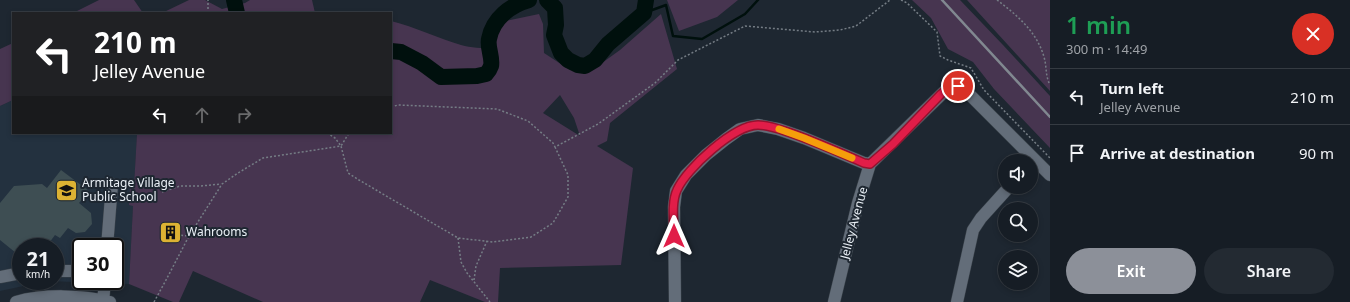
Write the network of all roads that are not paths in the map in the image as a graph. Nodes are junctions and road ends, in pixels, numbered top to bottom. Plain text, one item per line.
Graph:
1 (1025, 154) edge
2 (870, 164) junction
3 (1038, 167) edge
4 (1050, 175) edge
5 (112, 184) dead end
6 (1003, 194) edge
7 (108, 238) edge
8 (12, 275) edge
9 (0, 277) edge
10 (105, 290) edge
11 (105, 301) edge
12 (16, 302) edge
13 (675, 302) edge
14 (834, 302) edge
15 (957, 302) edge

1 - 2 street
2 - 13 street
2 - 14 street, Jelley Avenue
3 - 4 street
5 - 7 street
6 - 15 street
8 - 9 street
10 - 11 street
11 - 12 street

